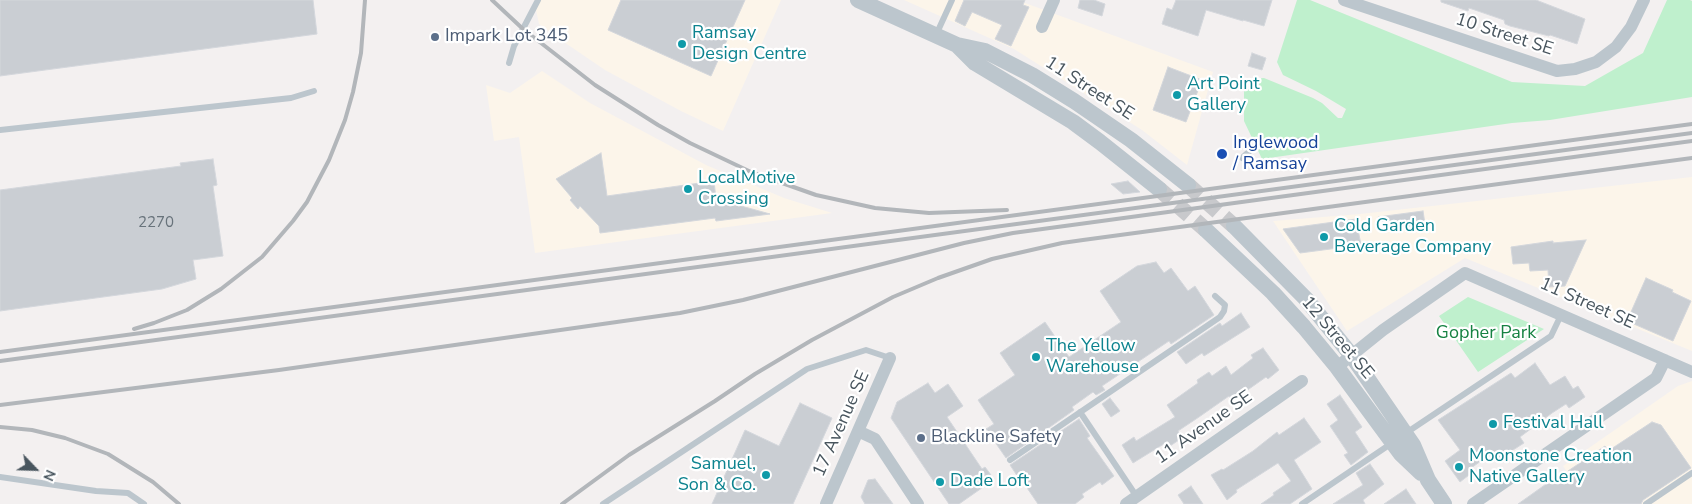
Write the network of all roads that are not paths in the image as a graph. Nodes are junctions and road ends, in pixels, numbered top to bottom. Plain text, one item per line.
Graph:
1 (538, 0) edge
2 (858, 0) edge
3 (952, 0) edge
4 (1054, 0) edge
5 (1344, 0) edge
6 (1644, 0) edge
7 (1042, 27) dead end
8 (936, 36) junction
9 (957, 45) junction
10 (509, 63) dead end
11 (314, 91) dead end
12 (0, 130) edge
13 (1304, 140) dead end
14 (1242, 158) dead end
15 (1188, 185) tunnel mouth
16 (1159, 189) tunnel mouth
17 (1234, 226) tunnel mouth
18 (1206, 230) tunnel mouth
19 (1215, 296) dead end
20 (1561, 315) junction
21 (1352, 356) junction
22 (890, 358) joint
23 (1666, 360) junction
24 (1337, 366) junction
25 (1692, 372) edge
26 (1302, 381) dead end
27 (1080, 412) junction
28 (858, 431) junction
29 (1399, 438) junction
30 (1010, 460) dead end
31 (1692, 473) edge
32 (0, 477) edge
33 (1132, 500) edge
34 (144, 504) edge
35 (603, 504) edge
36 (826, 504) edge
37 (918, 504) edge
38 (1302, 504) edge
39 (1444, 504) edge
40 (1473, 504) edge
41 (1646, 504) edge

1 - 10 lane
2 - 8 street, 11 Street SE
3 - 8 lane
4 - 7 street
5 - 6 street, 10 Street SE
8 - 9 street, 11 Street SE
9 - 15 street, 11 Street SE
9 - 16 street, 11 Street SE
11 - 12 lane
13 - 14 lane
17 - 21 street, 12 Street SE
18 - 24 street, 12 Street SE
19 - 27 lane
20 - 21 street, 11 Street SE
20 - 23 street, 11 Street SE
20 - 29 lane
21 - 24 street
21 - 29 street, 12 Street SE
22 - 28 street, 17 Avenue SE
22 - 35 lane
23 - 25 street, 11 Street SE
23 - 40 street
24 - 29 street, 12 Street SE
26 - 33 street, 11 Avenue SE
27 - 30 lane
27 - 33 lane
28 - 36 street, 17 Avenue SE
28 - 37 street
29 - 38 lane
29 - 39 street, 12 Street SE
31 - 41 lane
32 - 34 lane

